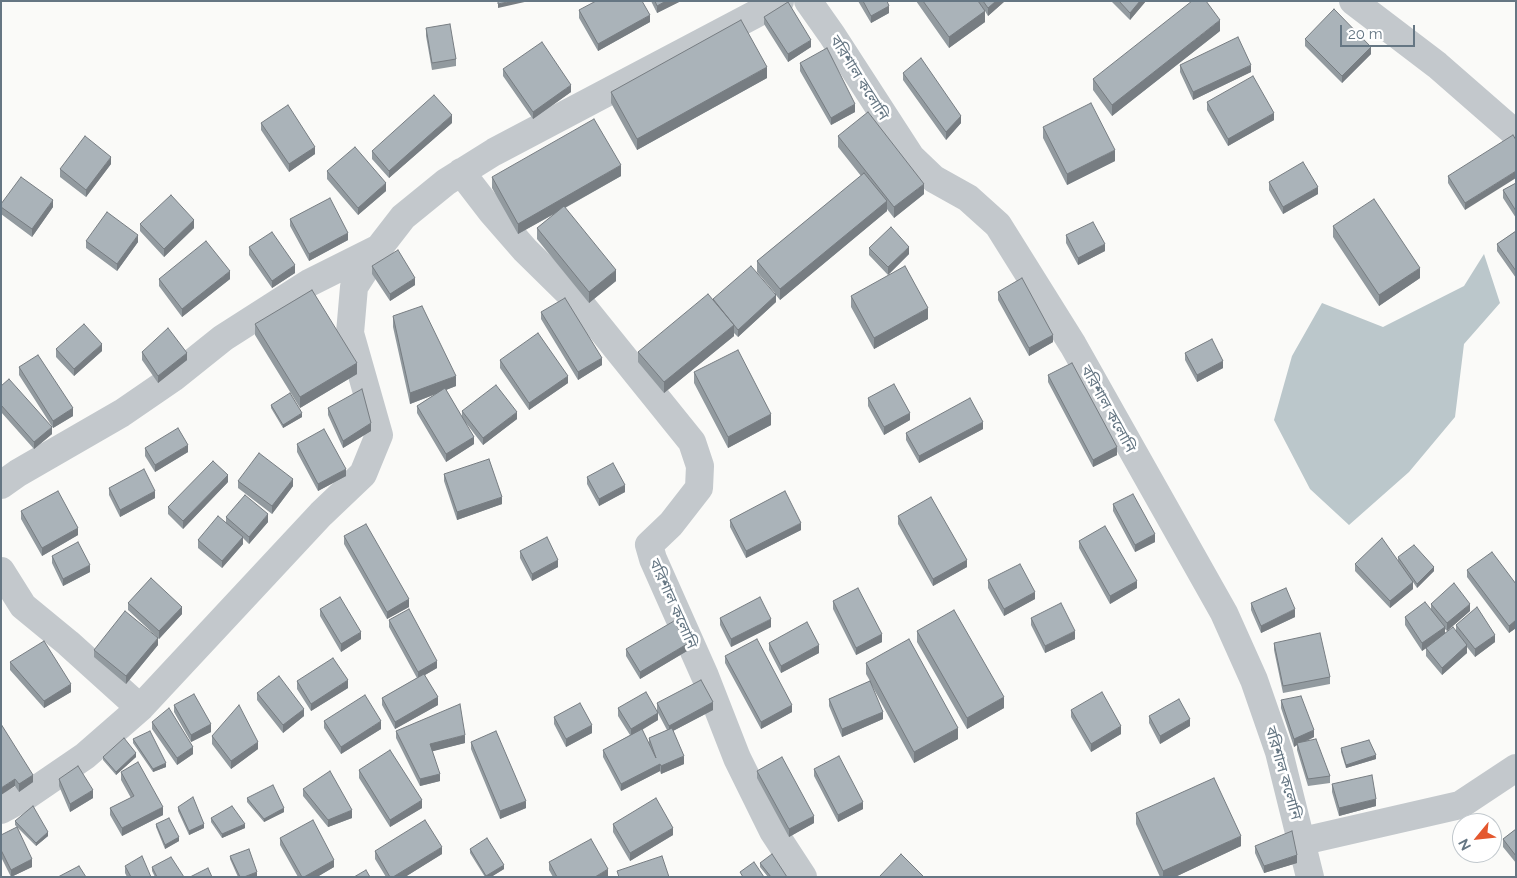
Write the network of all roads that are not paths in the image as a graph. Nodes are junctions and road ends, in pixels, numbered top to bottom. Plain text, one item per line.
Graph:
1 (780, 1) edge
2 (808, 1) edge
3 (1353, 1) edge
4 (1516, 134) edge
5 (461, 172) junction
6 (378, 248) junction
7 (1, 485) edge
8 (1, 571) edge
9 (140, 708) junction
10 (1516, 768) edge
11 (1, 810) edge
12 (1303, 842) junction
13 (803, 877) edge
14 (1310, 877) edge

1 - 5 street
2 - 12 street, বরিশাল কলোনি
3 - 4 street
5 - 6 street
5 - 13 street, বরিশাল কলোনি
6 - 7 street
6 - 9 street
8 - 9 street
9 - 11 street
10 - 12 street
12 - 14 street, বরিশাল কলোনি

